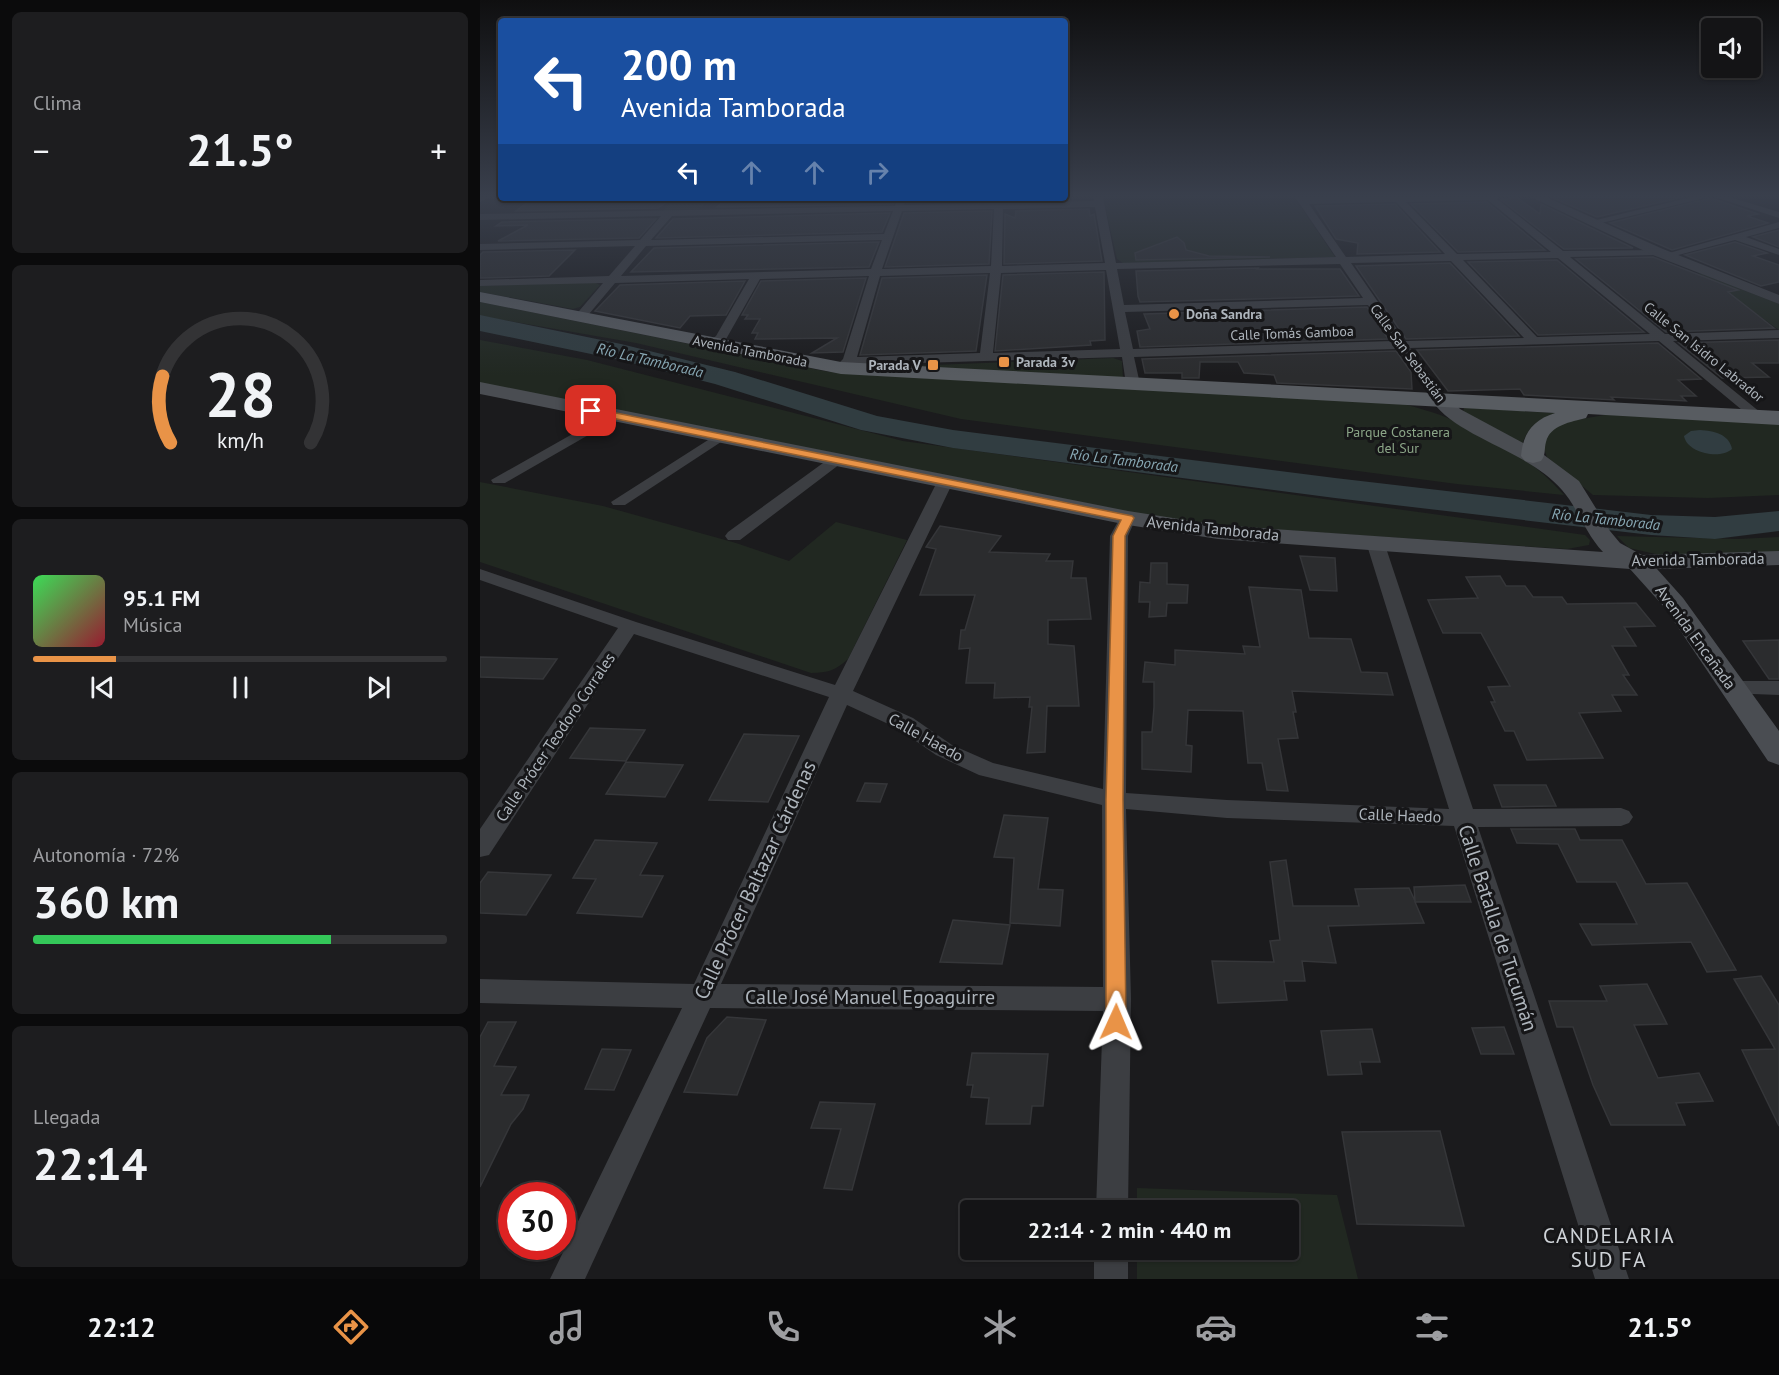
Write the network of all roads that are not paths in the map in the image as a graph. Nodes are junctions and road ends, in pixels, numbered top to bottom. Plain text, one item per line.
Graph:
1 (632, 257) edge
2 (881, 257) edge
3 (997, 257) edge
4 (1111, 257) edge
5 (1341, 257) edge
6 (1454, 257) edge
7 (1516, 257) edge
8 (1562, 257) edge
9 (1669, 257) edge
10 (1456, 259) junction
11 (1345, 262) junction
12 (1113, 267) junction
13 (996, 270) junction
14 (875, 273) junction
15 (756, 276) junction
16 (613, 280) junction
17 (480, 283) edge
18 (480, 297) edge
19 (1779, 300) edge
20 (1370, 301) junction
21 (1120, 309) junction
22 (580, 317) junction
23 (1779, 334) edge
24 (1663, 338) junction
25 (1534, 341) junction
26 (712, 344) junction
27 (1401, 345) junction
28 (1127, 353) junction
29 (986, 357) junction
30 (845, 365) junction
31 (1133, 384) junction
32 (480, 388) edge
33 (1442, 400) junction
34 (1593, 409) junction
35 (613, 416) junction
36 (1769, 417) edge
37 (719, 437) junction
38 (1533, 456) junction
39 (835, 461) junction
40 (499, 480) dead end
41 (945, 482) junction
42 (619, 502) dead end
43 (1128, 518) junction
44 (1600, 535) joint
45 (734, 536) dead end
46 (1375, 542) junction
47 (1779, 558) edge
48 (1637, 562) junction
49 (480, 574) edge
50 (629, 626) junction
51 (1733, 688) junction
52 (1779, 688) edge
53 (841, 694) junction
54 (1779, 754) edge
55 (1114, 800) junction
56 (1621, 817) dead end
57 (1462, 818) junction
58 (480, 848) edge
59 (480, 991) edge
60 (702, 996) junction
61 (1117, 999) junction
62 (1112, 1200) edge
63 (1111, 1260) edge
64 (567, 1279) edge
65 (1111, 1279) edge
66 (1612, 1279) edge

1 - 16 street
2 - 14 street
3 - 13 street
4 - 12 street
5 - 11 street, Calle San Sebastián
6 - 10 street
7 - 10 street
8 - 24 street, Calle San Isidro Labrador
9 - 19 street
10 - 11 street
10 - 25 street
11 - 12 street
11 - 20 street, Calle San Sebastián
12 - 13 street
12 - 21 street
13 - 14 street
13 - 29 street
14 - 15 street
14 - 30 street
15 - 16 street
15 - 26 street
16 - 17 street
16 - 22 street
18 - 22 main road, Avenida Tamborada
20 - 21 street
20 - 27 street, Calle San Sebastián
21 - 28 street
22 - 26 main road, Avenida Tamborada
23 - 24 street, Calle Tomás Gamboa
24 - 25 street, Calle Tomás Gamboa
24 - 36 street, Calle San Isidro Labrador
25 - 27 street, Calle Tomás Gamboa
26 - 30 main road, Avenida Tamborada
27 - 28 street, Calle Tomás Gamboa
27 - 33 street, Calle San Sebastián
28 - 29 street, Calle Tomás Gamboa
28 - 31 street
29 - 30 street, Calle Tomás Gamboa
30 - 31 main road, Avenida Tamborada
31 - 33 main road, Avenida Tamborada
32 - 35 main road, Avenida Tamborada
33 - 34 main road, Avenida Tamborada
33 - 38 main road, Calle San Sebastián
34 - 36 main road, Avenida Tamborada
34 - 38 main road
35 - 37 main road, Avenida Tamborada
35 - 40 street
37 - 39 main road, Avenida Tamborada
37 - 42 street
38 - 44 main road, Calle San Sebastián
39 - 41 main road, Avenida Tamborada
39 - 45 street
41 - 43 main road, Avenida Tamborada
41 - 53 street, Calle Prócer Baltazar Cárdenas
43 - 46 main road, Avenida Tamborada
43 - 55 street
44 - 48 main road, Avenida Encañada
46 - 48 main road, Avenida Tamborada
46 - 57 street, Calle Batalla de Tucumán
47 - 48 main road, Avenida Tamborada
48 - 51 main road, Avenida Encañada
49 - 50 street, Calle Haedo
50 - 53 street, Calle Haedo
50 - 58 street, Calle Prócer Teodoro Corrales
51 - 52 street
51 - 54 main road, Avenida Encañada
53 - 55 street, Calle Haedo
53 - 60 street, Calle Prócer Baltazar Cárdenas
55 - 57 street, Calle Haedo
55 - 61 street
56 - 57 street, Calle Haedo
57 - 66 street, Calle Batalla de Tucumán
59 - 60 street, Calle José Manuel Egoaguirre
60 - 61 street, Calle José Manuel Egoaguirre
60 - 64 street, Calle Prócer Baltazar Cárdenas
61 - 62 street
63 - 65 street

